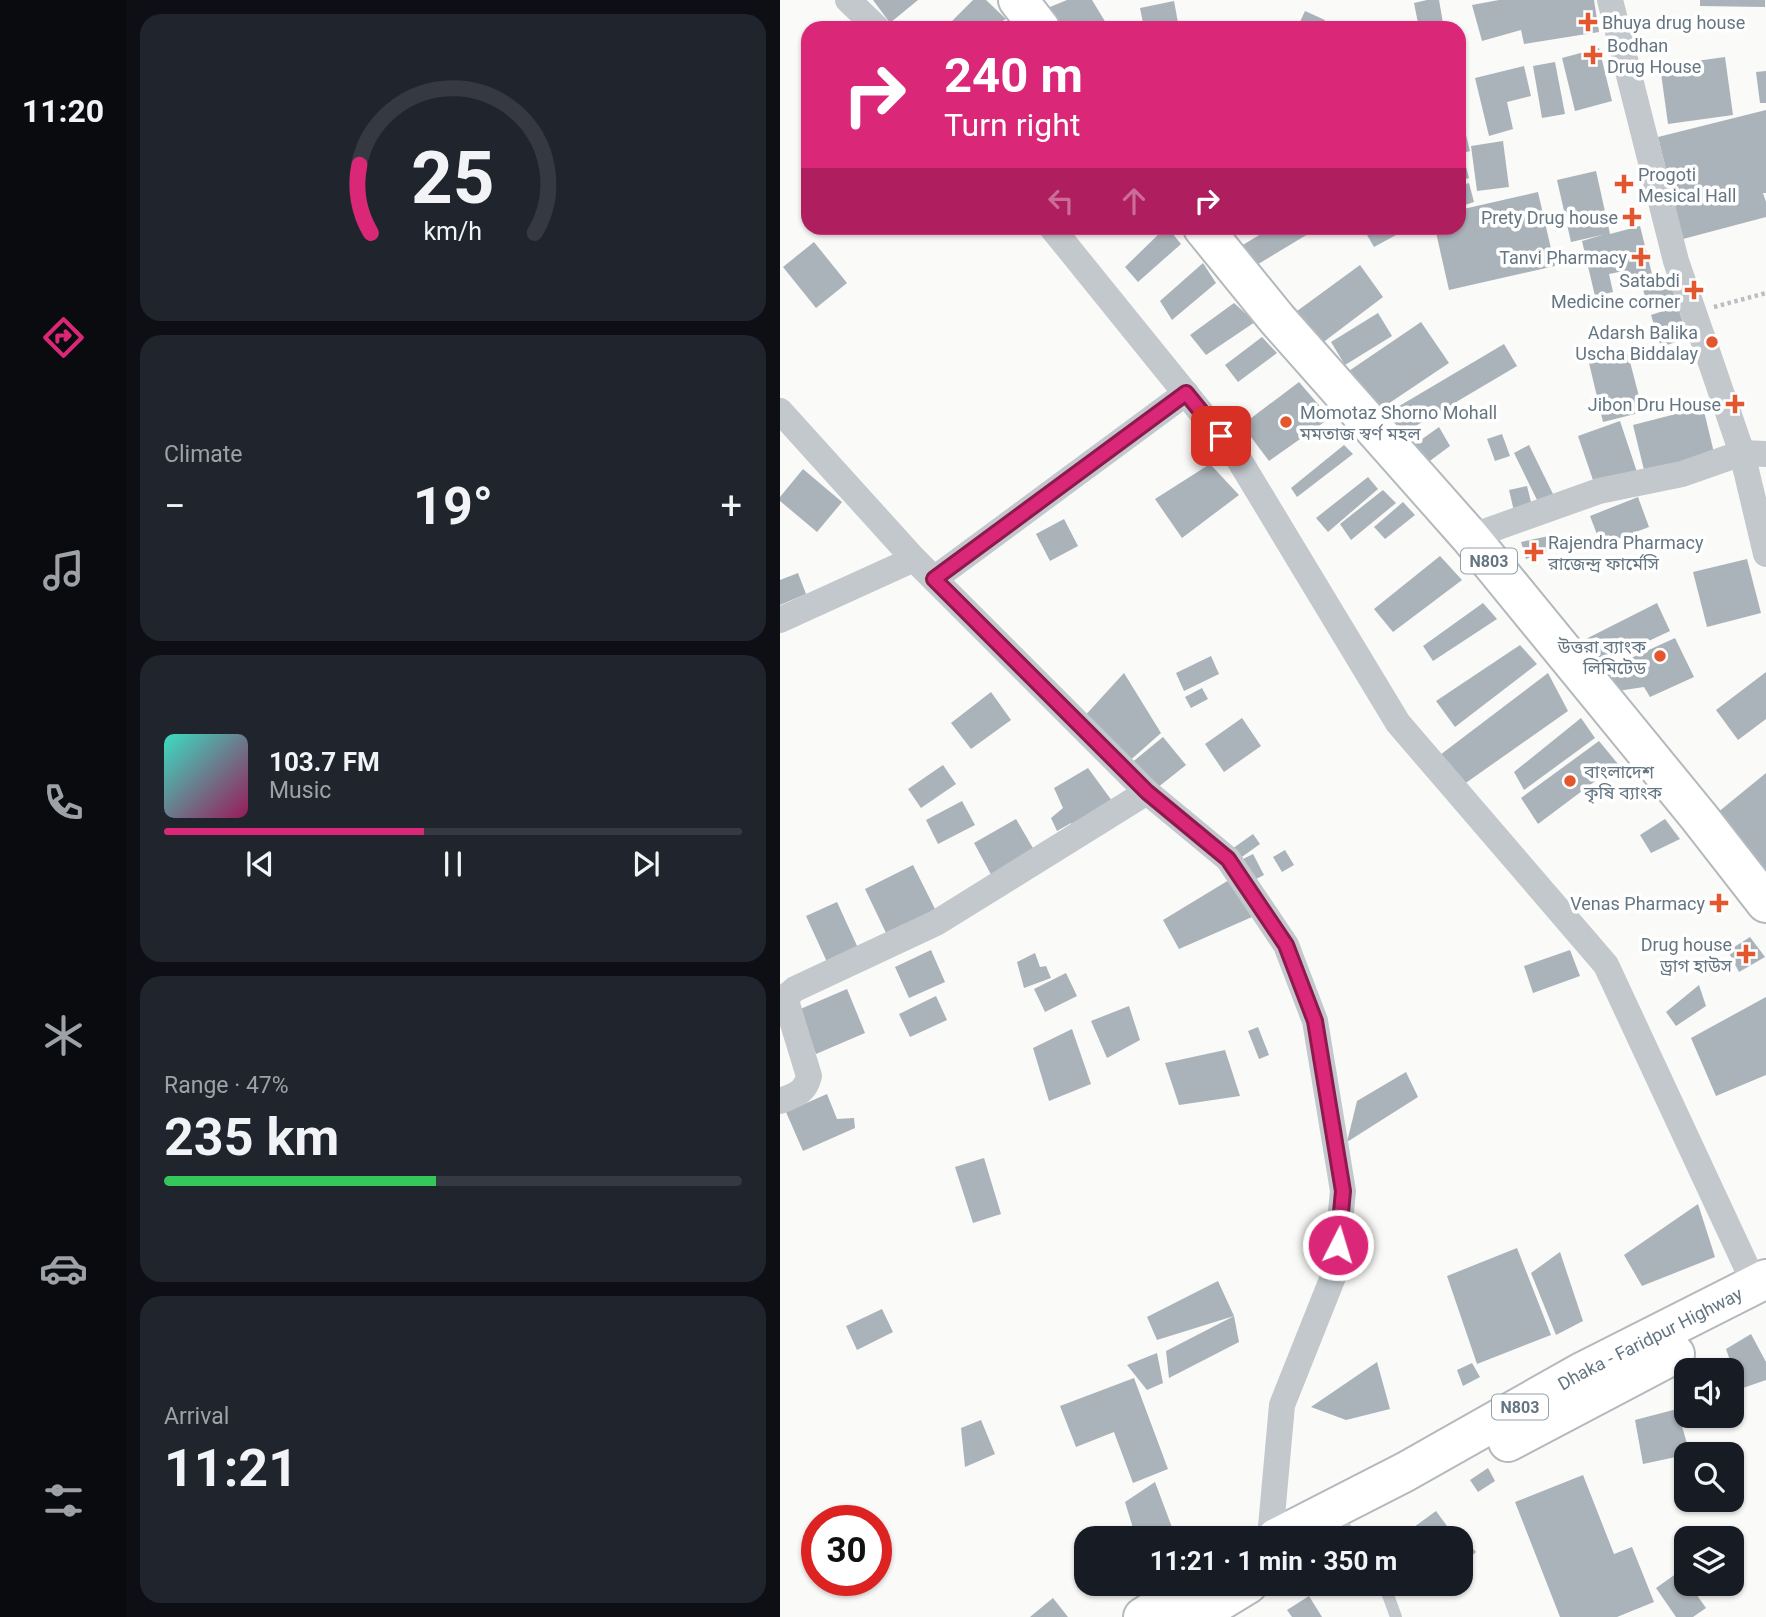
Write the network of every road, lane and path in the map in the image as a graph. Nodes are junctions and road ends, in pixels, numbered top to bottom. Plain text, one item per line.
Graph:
1 (848, 0) edge
2 (1018, 0) edge
3 (1610, 0) edge
4 (870, 21) edge
5 (1034, 21) edge
6 (1058, 235) edge
7 (1209, 235) edge
8 (1765, 293) edge
9 (1693, 312) junction
10 (1186, 393) junction
11 (780, 411) edge
12 (1753, 454) edge
13 (1470, 537) junction
14 (1765, 554) edge
15 (914, 559) junction
16 (934, 579) junction
17 (780, 621) edge
18 (1147, 792) junction
19 (1765, 903) edge
20 (780, 1101) edge
21 (1762, 1289) edge
22 (1270, 1526) edge
23 (1299, 1526) edge
24 (1359, 1526) edge
25 (1173, 1596) edge
26 (1228, 1596) edge
27 (1388, 1596) edge
28 (1143, 1617) edge
29 (1194, 1617) edge
30 (1396, 1617) edge

1 - 4 street
2 - 5 highway
3 - 9 street
6 - 10 street
7 - 13 highway, N803
8 - 9 path
9 - 12 street
10 - 16 street
10 - 21 street
11 - 15 street
12 - 13 street
12 - 14 street
13 - 19 highway, N803
15 - 16 street
15 - 17 street
16 - 18 street
18 - 20 street
18 - 22 street
21 - 23 highway, Dhaka - Faridpur Highway / N803
21 - 24 highway, Dhaka - Faridpur Highway / N803
25 - 28 highway
26 - 29 highway
27 - 30 lane

